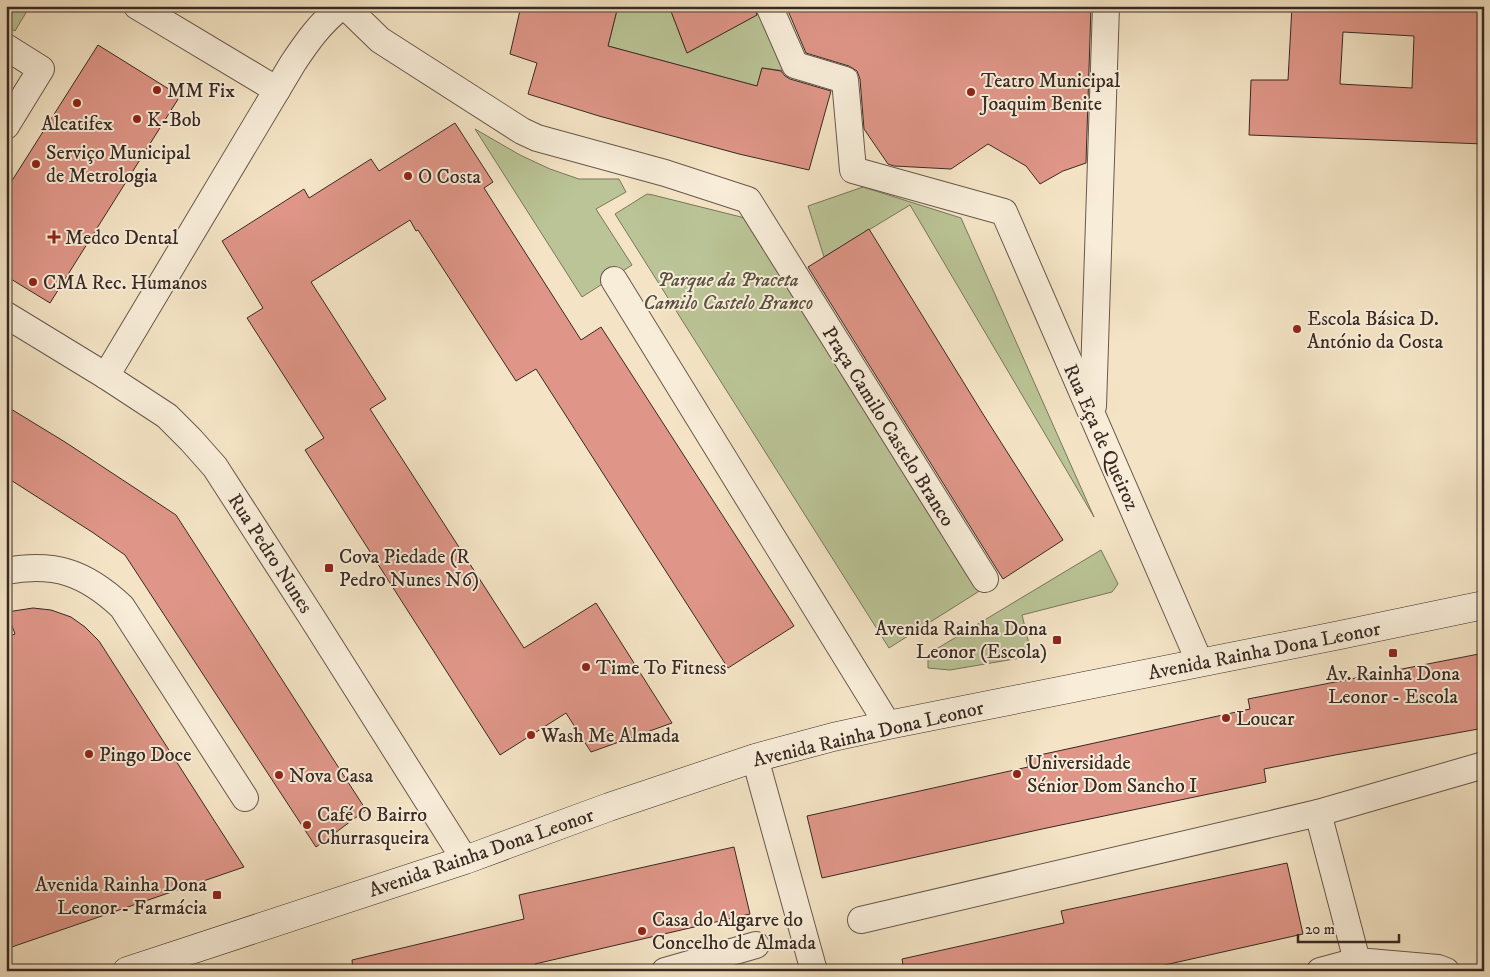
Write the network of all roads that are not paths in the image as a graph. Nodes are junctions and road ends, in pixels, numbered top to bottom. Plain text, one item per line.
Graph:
1 (137, 6) edge
2 (344, 6) edge
3 (769, 6) edge
4 (1106, 6) edge
5 (6, 47) edge
6 (277, 90) junction
7 (6, 126) edge
8 (614, 280) dead end
9 (6, 316) edge
10 (106, 376) junction
11 (1092, 414) junction
12 (6, 571) edge
13 (985, 578) dead end
14 (1484, 604) edge
15 (1200, 663) junction
16 (888, 725) junction
17 (755, 758) junction
18 (1484, 765) edge
19 (245, 798) dead end
20 (1318, 813) junction
21 (465, 860) junction
22 (861, 920) dead end
23 (756, 945) dead end
24 (179, 961) edge
25 (1357, 961) junction
26 (127, 971) edge
27 (665, 971) edge
28 (814, 971) edge
29 (1320, 971) edge
30 (1446, 971) edge

1 - 6 street
2 - 6 street
2 - 13 street, Praça Camilo Castelo Branco
3 - 11 street, Rua Eça de Queiroz
4 - 11 street
5 - 7 street
6 - 10 street
8 - 16 street
9 - 10 street, Rua Pedro Nunes
10 - 21 street, Rua Pedro Nunes
11 - 15 street, Rua Eça de Queiroz
12 - 19 street
14 - 15 main road, Avenida Rainha Dona Leonor
15 - 16 main road, Avenida Rainha Dona Leonor
16 - 17 main road, Avenida Rainha Dona Leonor
17 - 21 main road, Avenida Rainha Dona Leonor
17 - 28 street
18 - 20 street
20 - 22 street
20 - 25 street
21 - 24 main road, Avenida Rainha Dona Leonor
23 - 27 street
24 - 26 main road, Avenida Rainha Dona Leonor
25 - 29 street
25 - 30 street

